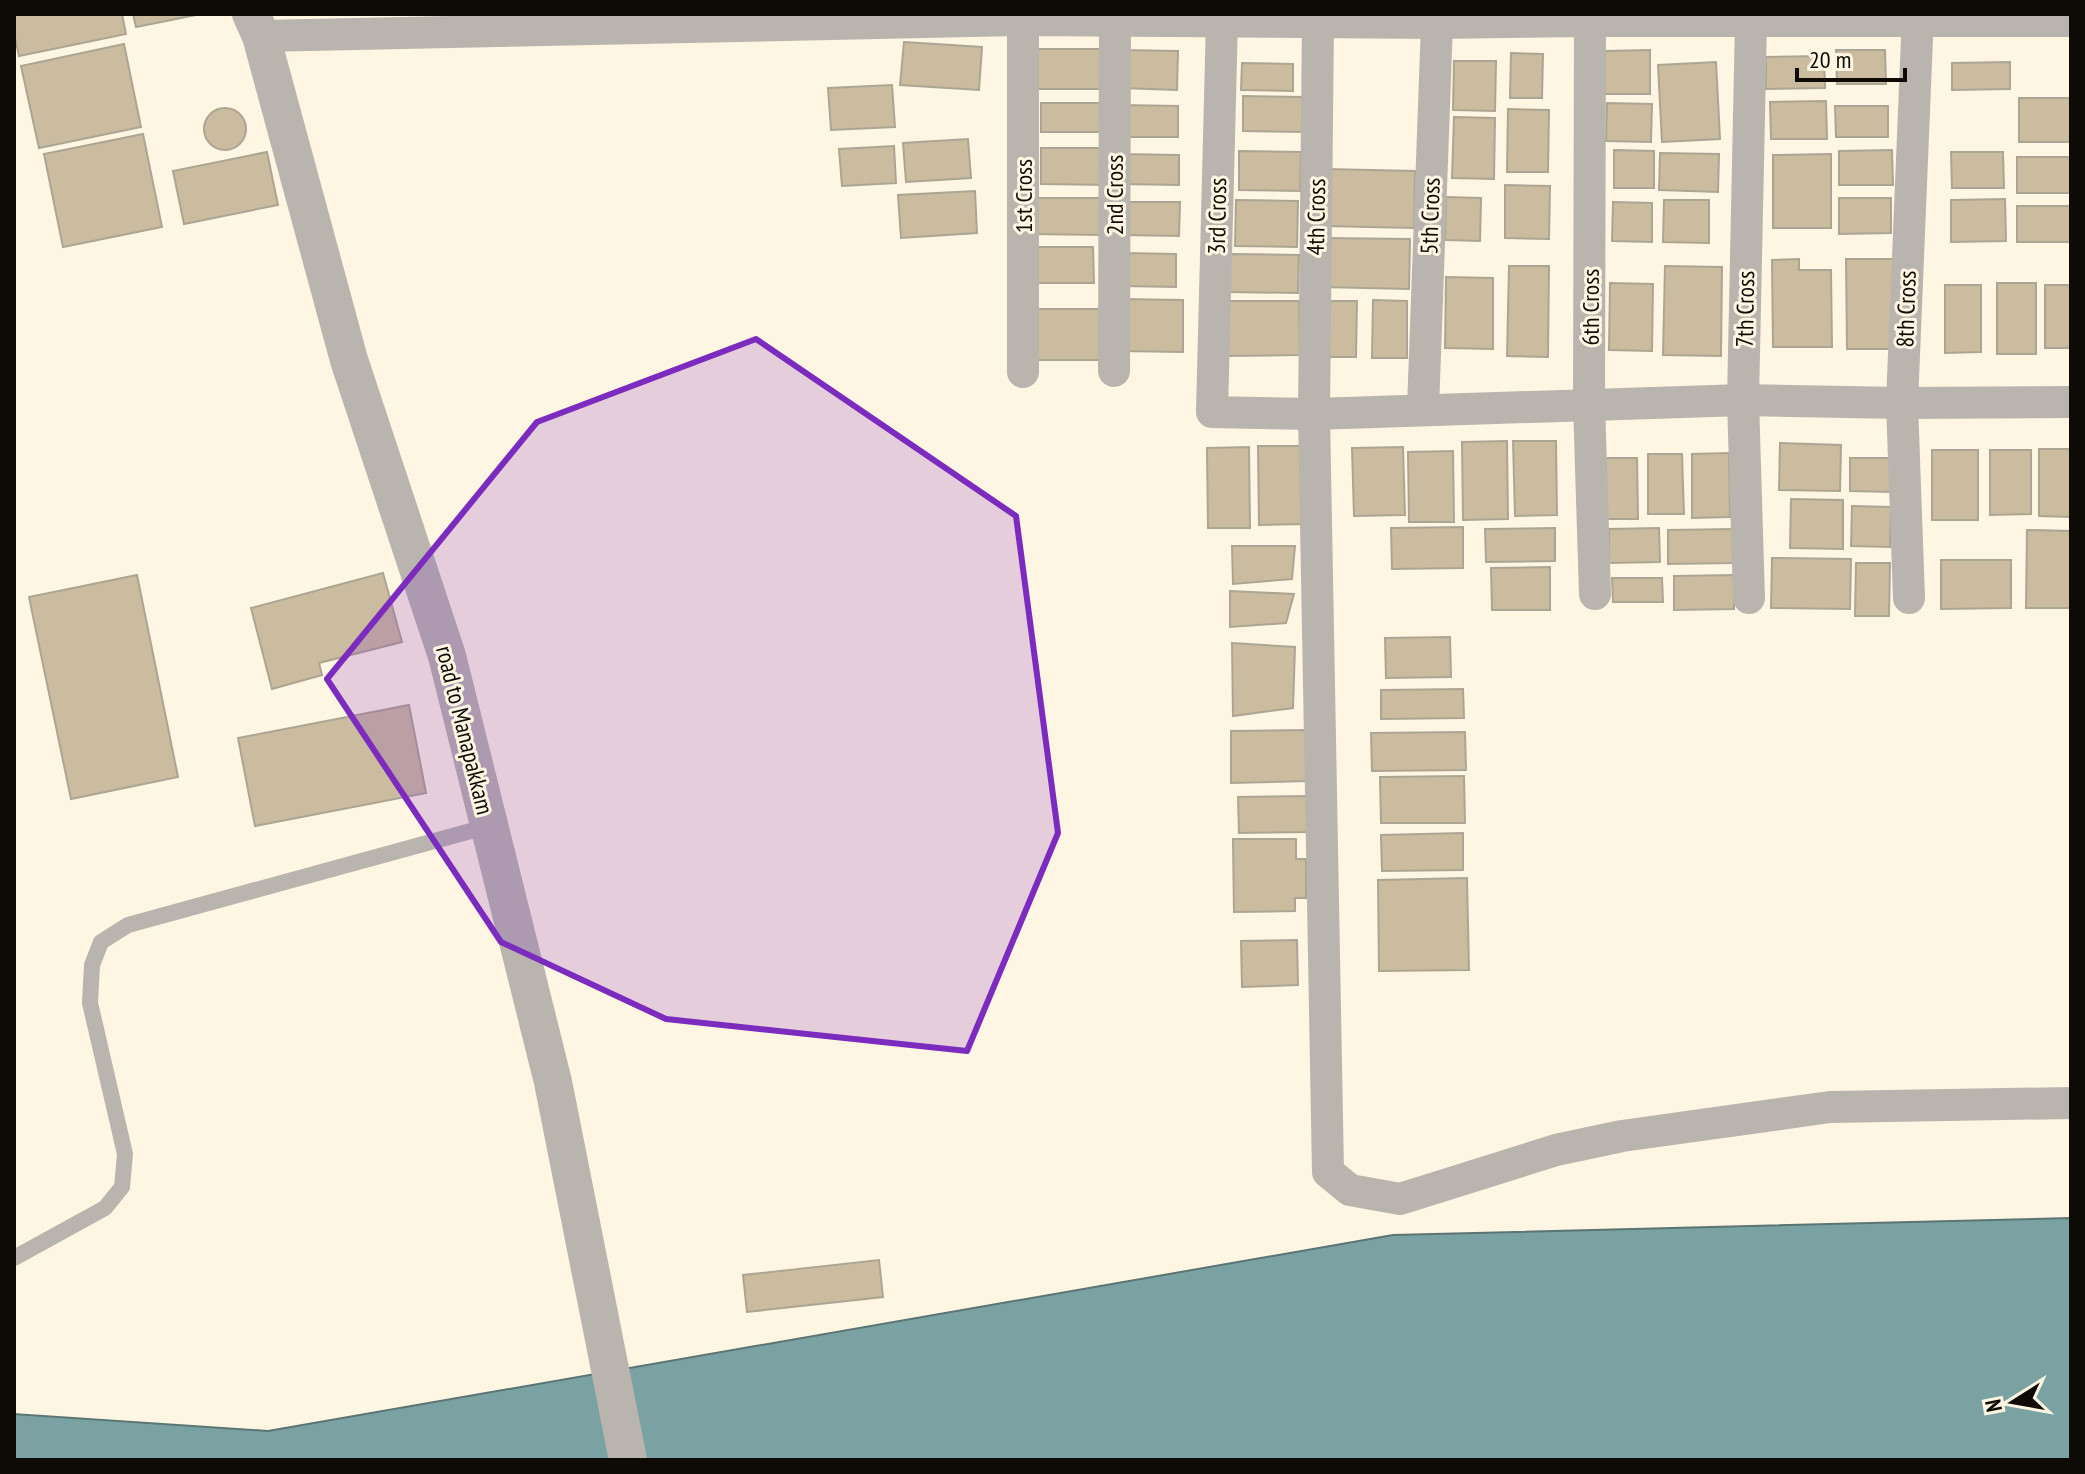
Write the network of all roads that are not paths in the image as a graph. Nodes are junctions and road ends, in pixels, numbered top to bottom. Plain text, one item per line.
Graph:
1 (1918, 17) edge
2 (1023, 20) junction
3 (1115, 20) junction
4 (1222, 20) junction
5 (1318, 21) junction
6 (1590, 21) junction
7 (1751, 21) junction
8 (2071, 21) edge
9 (1437, 23) junction
10 (256, 25) edge
11 (1114, 371) dead end
12 (1023, 372) dead end
13 (1743, 400) junction
14 (2071, 402) edge
15 (1902, 403) junction
16 (1589, 404) junction
17 (1423, 409) junction
18 (1314, 414) junction
19 (1595, 594) dead end
20 (1749, 598) dead end
21 (1909, 598) dead end
22 (489, 826) junction
23 (2071, 1103) edge
24 (14, 1258) edge
25 (628, 1460) edge

1 - 7 street
1 - 8 street
1 - 15 street, 8th Cross
2 - 3 street
2 - 10 street
2 - 12 street, 1st Cross
3 - 4 street
3 - 11 street, 2nd Cross
4 - 5 street
4 - 18 street, 3rd Cross
5 - 9 street
5 - 18 street, 4th Cross
6 - 7 street
6 - 9 street
6 - 16 street, 6th Cross
7 - 13 street, 7th Cross
9 - 17 street, 5th Cross
10 - 22 street, road to Manapakkam
13 - 15 street
13 - 16 street
13 - 20 street, 7th Cross
14 - 15 street
15 - 21 street, 8th Cross
16 - 17 street
16 - 19 street, 6th Cross
17 - 18 street
18 - 23 street, 4th Cross
22 - 24 lane
22 - 25 street, road to Manapakkam

